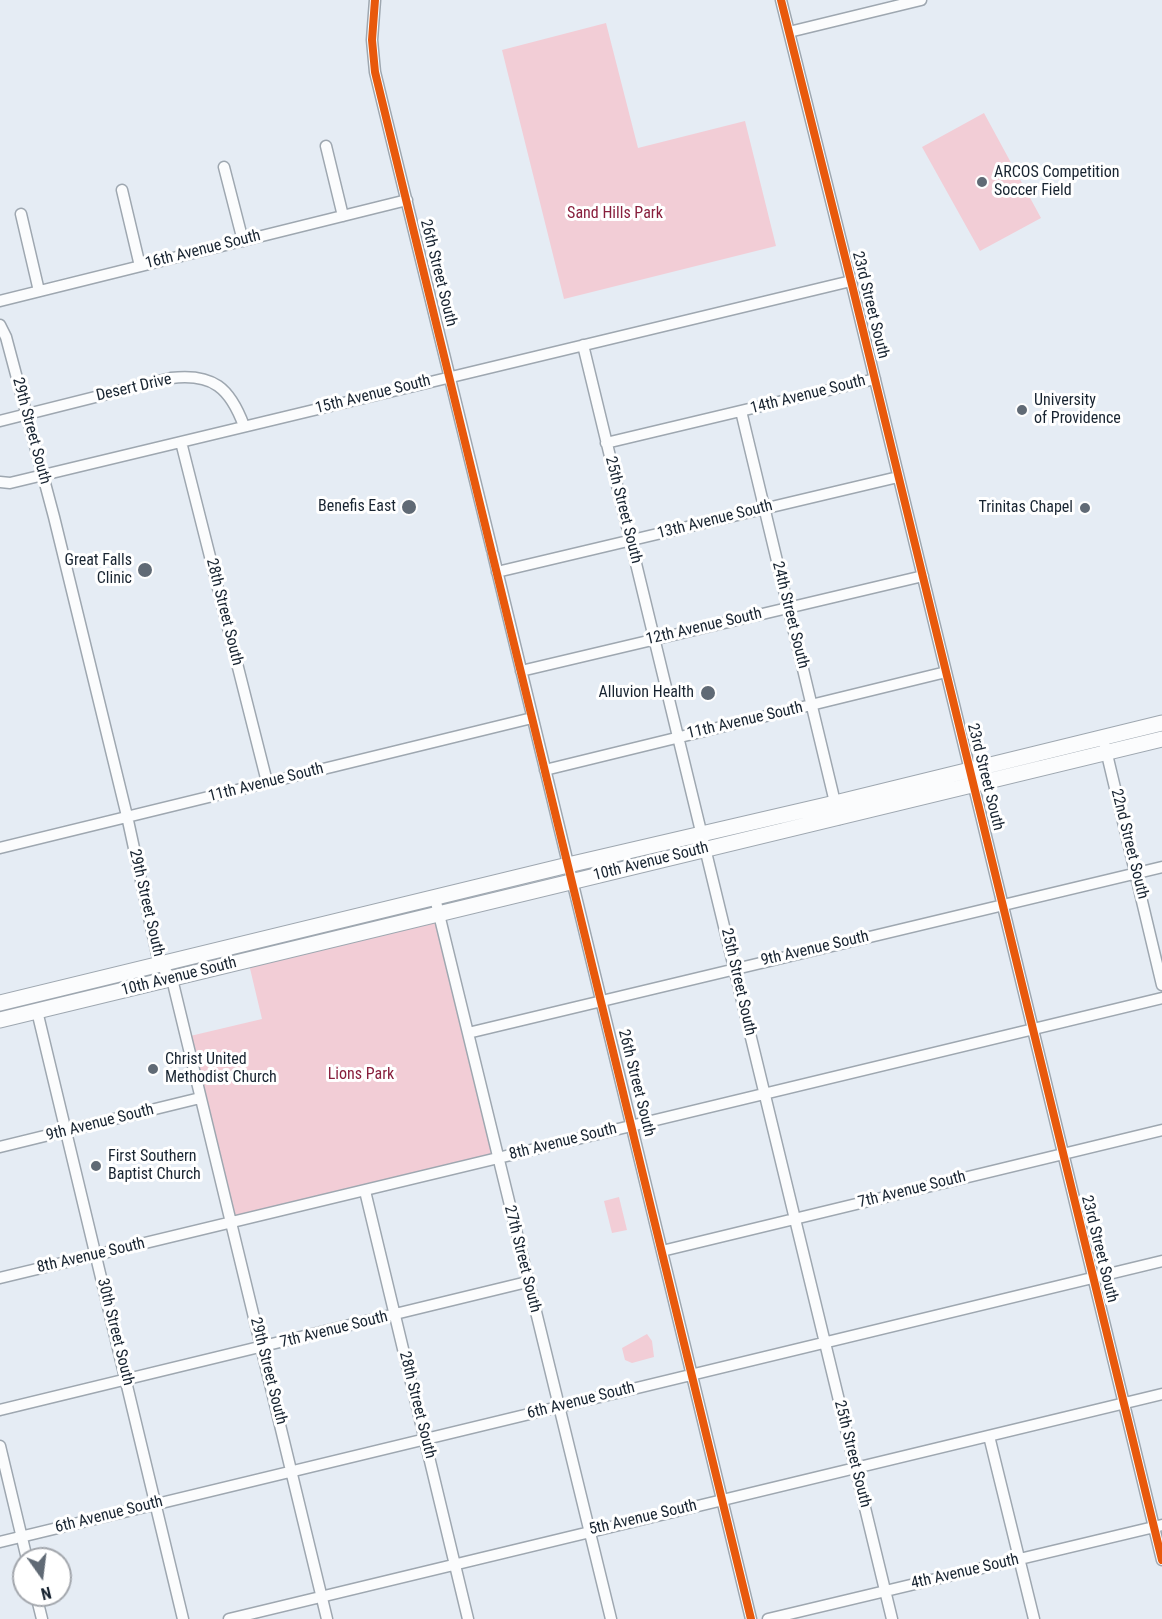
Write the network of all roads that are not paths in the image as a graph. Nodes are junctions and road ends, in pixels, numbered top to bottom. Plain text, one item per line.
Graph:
1 (375, 0) edge
2 (781, 0) edge
3 (921, 0) edge
4 (789, 32) junction
5 (326, 146) dead end
6 (224, 167) dead end
7 (122, 190) dead end
8 (407, 200) junction
9 (21, 214) dead end
10 (343, 216) junction
11 (243, 241) junction
12 (140, 266) junction
13 (851, 281) junction
14 (39, 291) junction
15 (0, 301) edge
16 (0, 325) edge
17 (583, 345) junction
18 (449, 377) junction
19 (875, 379) junction
20 (741, 411) junction
21 (26, 414) junction
22 (0, 421) edge
23 (244, 426) junction
24 (181, 442) junction
25 (606, 443) junction
26 (42, 475) junction
27 (898, 477) junction
28 (0, 482) edge
29 (764, 508) junction
30 (630, 541) junction
31 (497, 572) junction
32 (923, 576) junction
33 (788, 607) junction
34 (654, 638) junction
35 (521, 671) junction
36 (946, 672) junction
37 (812, 706) junction
38 (532, 718) junction
39 (1162, 723) edge
40 (678, 738) junction
41 (1162, 739) edge
42 (1105, 745) junction
43 (545, 770) junction
44 (969, 770) junction
45 (267, 782) junction
46 (973, 786) junction
47 (835, 803) junction
48 (127, 816) junction
49 (839, 819) junction
50 (703, 841) junction
51 (0, 848) edge
52 (568, 865) junction
53 (1162, 867) edge
54 (1137, 873) junction
55 (572, 881) junction
56 (435, 898) junction
57 (1002, 904) junction
58 (440, 913) junction
59 (159, 963) junction
60 (735, 969) junction
61 (172, 979) junction
62 (1162, 985) edge
63 (1162, 998) edge
64 (602, 1001) junction
65 (0, 1003) edge
66 (37, 1011) junction
67 (0, 1020) edge
68 (1033, 1028) junction
69 (468, 1033) junction
70 (765, 1093) junction
71 (200, 1098) junction
72 (632, 1125) junction
73 (1162, 1130) edge
74 (66, 1131) junction
75 (0, 1147) edge
76 (1062, 1153) junction
77 (498, 1158) junction
78 (365, 1191) junction
79 (795, 1219) junction
80 (231, 1223) junction
81 (662, 1251) junction
82 (96, 1255) junction
83 (1162, 1261) edge
84 (1092, 1277) junction
85 (0, 1278) edge
86 (527, 1282) junction
87 (394, 1314) junction
88 (825, 1343) junction
89 (262, 1348) junction
90 (692, 1374) junction
91 (126, 1380) junction
92 (1162, 1394) edge
93 (1122, 1403) junction
94 (558, 1407) junction
95 (0, 1410) edge
96 (988, 1436) junction
97 (425, 1439) junction
98 (0, 1446) edge
99 (854, 1466) junction
100 (291, 1471) junction
101 (722, 1499) junction
102 (156, 1504) junction
103 (1158, 1526) edge
104 (589, 1530) junction
105 (21, 1536) junction
106 (0, 1542) edge
107 (24, 1547) edge
108 (1019, 1560) junction
109 (1162, 1560) edge
110 (454, 1563) junction
111 (885, 1590) junction
112 (322, 1596) junction
113 (183, 1619) edge
114 (228, 1619) edge
115 (327, 1619) edge
116 (468, 1619) edge
117 (610, 1619) edge
118 (751, 1619) edge
119 (768, 1619) edge
120 (892, 1619) edge
121 (1034, 1619) edge

1 - 8 street, 26th Street South
2 - 4 street, 23rd Street South
3 - 4 street
4 - 13 street, 23rd Street South
5 - 10 street
6 - 11 street
7 - 12 street
8 - 10 street, 16th Avenue South
8 - 18 street, 26th Street South
9 - 14 street
10 - 11 street, 16th Avenue South
11 - 12 street, 16th Avenue South
12 - 14 street, 16th Avenue South
13 - 17 street, 15th Avenue South
13 - 19 street, 23rd Street South
14 - 15 street, 16th Avenue South
16 - 21 street, 29th Street South
17 - 18 street, 15th Avenue South
17 - 25 street, 25th Street South
18 - 23 street, 15th Avenue South
18 - 31 street, 26th Street South
19 - 20 street, 14th Avenue South
19 - 27 street, 23rd Street South
20 - 25 street, 14th Avenue South
20 - 29 street, 24th Street South
21 - 22 street, Desert Drive
21 - 23 street, Desert Drive
21 - 26 street, 29th Street South
23 - 24 street, 15th Avenue South
24 - 26 street, 15th Avenue South
24 - 45 street, 28th Street South
25 - 30 street, 25th Street South
26 - 28 street, 15th Avenue South
26 - 48 street, 29th Street South
27 - 29 street, 13th Avenue South
27 - 32 street, 23rd Street South
29 - 30 street, 13th Avenue South
29 - 33 street, 24th Street South
30 - 31 street, 13th Avenue South
30 - 34 street, 25th Street South
31 - 35 street, 26th Street South
32 - 33 street, 12th Avenue South
32 - 36 street, 23rd Street South
33 - 34 street, 12th Avenue South
33 - 37 street, 24th Street South
34 - 35 street, 12th Avenue South
34 - 40 street, 25th Street South
35 - 38 street, 26th Street South
36 - 37 street, 11th Avenue South
36 - 44 street, 23rd Street South
37 - 40 street, 11th Avenue South
37 - 47 street, 24th Street South
38 - 43 street, 26th Street South
38 - 45 street, 11th Avenue South
39 - 42 highway, 10th Avenue South
40 - 43 street, 11th Avenue South
40 - 50 street, 25th Street South
41 - 42 highway, 10th Avenue South
42 - 44 highway, 10th Avenue South
42 - 46 highway, 10th Avenue South
42 - 54 street, 22nd Street South
43 - 52 street, 26th Street South
44 - 46 street, 23rd Street South
44 - 47 highway, 10th Avenue South
45 - 48 street, 11th Avenue South
46 - 49 highway, 10th Avenue South
46 - 57 street, 23rd Street South
47 - 49 street, 24th Street South
47 - 50 highway, 10th Avenue South
48 - 51 street, 11th Avenue South
48 - 59 street, 29th Street South
49 - 50 highway, 10th Avenue South
50 - 52 highway, 10th Avenue South
50 - 55 highway, 10th Avenue South
50 - 60 street, 25th Street South
52 - 55 street, 26th Street South
52 - 56 highway, 10th Avenue South
53 - 54 street, 9th Avenue South
54 - 57 street, 9th Avenue South
54 - 62 street, 22nd Street South
55 - 58 highway, 10th Avenue South
55 - 64 street, 26th Street South
56 - 58 street, 27th Street South
56 - 59 highway, 10th Avenue South
57 - 60 street, 9th Avenue South
57 - 68 street, 23rd Street South
58 - 61 highway, 10th Avenue South
58 - 69 street, 27th Street South
59 - 61 street, 29th Street South
59 - 65 highway, 10th Avenue South
60 - 64 street, 9th Avenue South
60 - 70 street, 25th Street South
61 - 66 highway, 10th Avenue South
61 - 71 street, 29th Street South
63 - 68 street, 8th Avenue South
64 - 69 street, 9th Avenue South
64 - 72 street, 26th Street South
66 - 67 highway, 10th Avenue South
66 - 74 street, 30th Street South
68 - 70 street, 8th Avenue South
68 - 76 street, 23rd Street South
69 - 77 street, 27th Street South
70 - 72 street, 8th Avenue South
70 - 79 street, 25th Street South
71 - 74 street, 9th Avenue South
71 - 80 street, 29th Street South
72 - 77 street, 8th Avenue South
72 - 81 street, 26th Street South
73 - 76 street, 7th Avenue South
74 - 75 street, 9th Avenue South
74 - 82 street, 30th Street South
76 - 79 street, 7th Avenue South
76 - 84 street, 23rd Street South
77 - 78 street, 8th Avenue South
77 - 86 street, 27th Street South
78 - 80 street, 8th Avenue South
78 - 87 street, 28th Street South
79 - 81 street, 7th Avenue South
79 - 88 street, 25th Street South
80 - 82 street, 8th Avenue South
80 - 89 street, 29th Street South
81 - 90 street, 26th Street South
82 - 85 street, 8th Avenue South
82 - 91 street, 30th Street South
83 - 84 street, 6th Avenue South
84 - 88 street, 6th Avenue South
84 - 93 street, 23rd Street South
86 - 87 street, 7th Avenue South
86 - 94 street, 27th Street South
87 - 89 street, 7th Avenue South
87 - 97 street, 28th Street South
88 - 90 street, 6th Avenue South
88 - 99 street, 25th Street South
89 - 91 street, 7th Avenue South
89 - 100 street, 29th Street South
90 - 94 street, 6th Avenue South
90 - 101 street, 26th Street South
91 - 95 street, 7th Avenue South
91 - 102 street, 30th Street South
92 - 93 street, 5th Avenue South
93 - 96 street, 5th Avenue South
93 - 103 street, 23rd Street South
94 - 97 street, 6th Avenue South
94 - 104 street, 27th Street South
96 - 99 street, 5th Avenue South
96 - 108 street
97 - 100 street, 6th Avenue South
97 - 110 street, 28th Street South
98 - 105 street
99 - 101 street, 5th Avenue South
99 - 111 street, 25th Street South
100 - 102 street, 6th Avenue South
100 - 112 street, 29th Street South
101 - 104 street, 5th Avenue South
101 - 118 street, 26th Street South
102 - 105 street, 6th Avenue South
102 - 113 street, 30th Street South
103 - 108 street, 4th Avenue South
103 - 109 street, 23rd Street South
104 - 110 street, 5th Avenue South
104 - 117 street, 27th Street South
105 - 106 street, 6th Avenue South
105 - 107 street
108 - 111 street, 4th Avenue South
108 - 121 street
110 - 112 street, 5th Avenue South
110 - 116 street, 28th Street South
111 - 119 street, 4th Avenue South
111 - 120 street, 25th Street South
112 - 114 street, 5th Avenue South
112 - 115 street, 29th Street South

